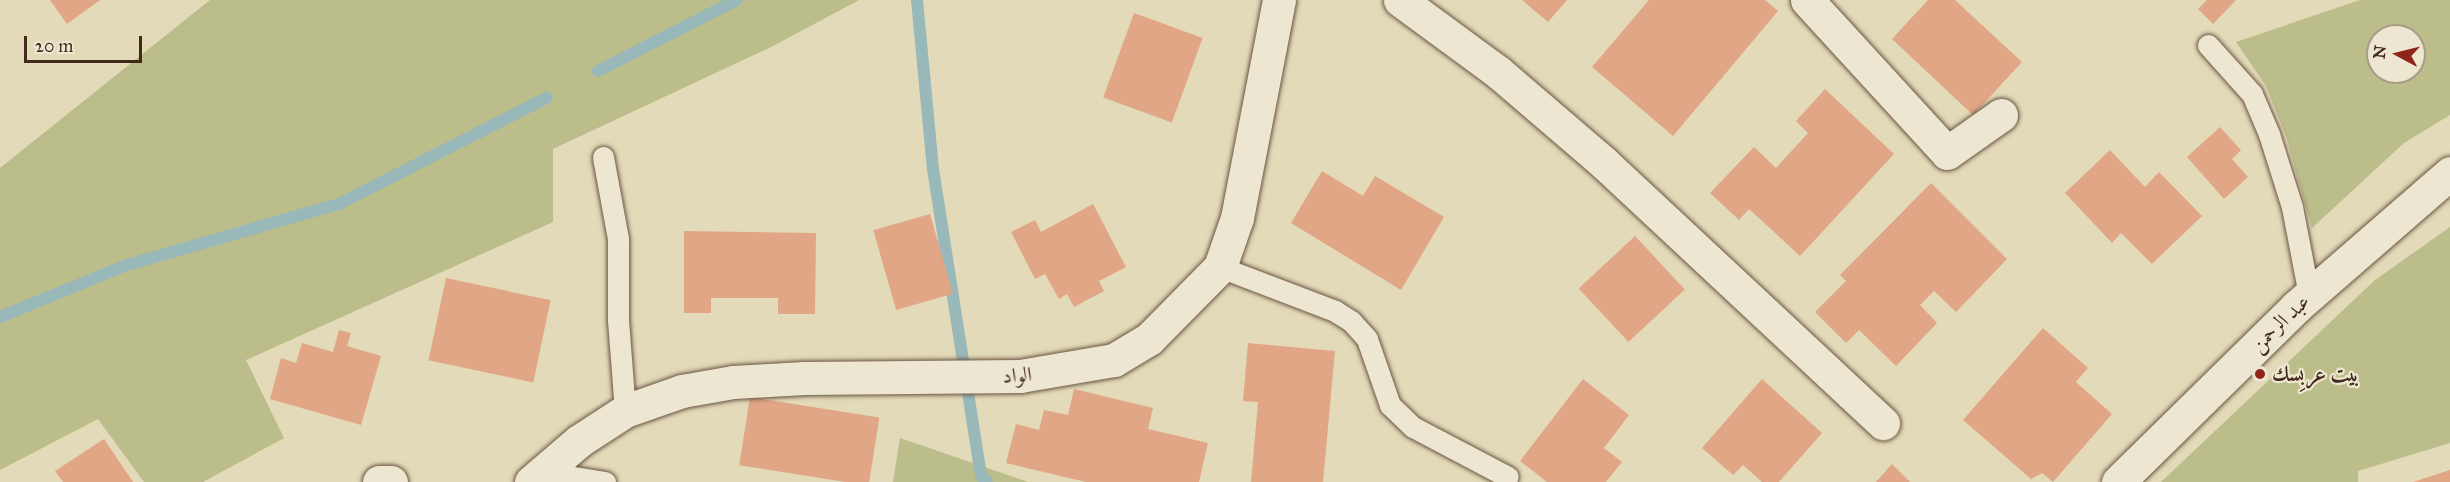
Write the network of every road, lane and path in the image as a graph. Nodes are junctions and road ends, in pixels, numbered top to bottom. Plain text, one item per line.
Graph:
1 (1279, 0) edge
2 (1400, 0) edge
3 (1807, 0) edge
4 (2208, 45) dead end
5 (2001, 115) dead end
6 (603, 157) dead end
7 (2450, 172) edge
8 (1220, 267) junction
9 (2310, 295) junction
10 (625, 411) junction
11 (1883, 423) dead end
12 (537, 477) edge
13 (1508, 477) dead end
14 (379, 482) edge
15 (391, 482) edge
16 (605, 482) edge
17 (2118, 482) edge

1 - 8 street, الواد
2 - 11 street
3 - 5 street
4 - 9 lane
6 - 10 lane
7 - 9 street, عبد الرحمن
8 - 10 street, الواد
8 - 13 lane
9 - 17 street, عبد الرحمن
10 - 12 street, الواد
12 - 16 lane
14 - 15 street

